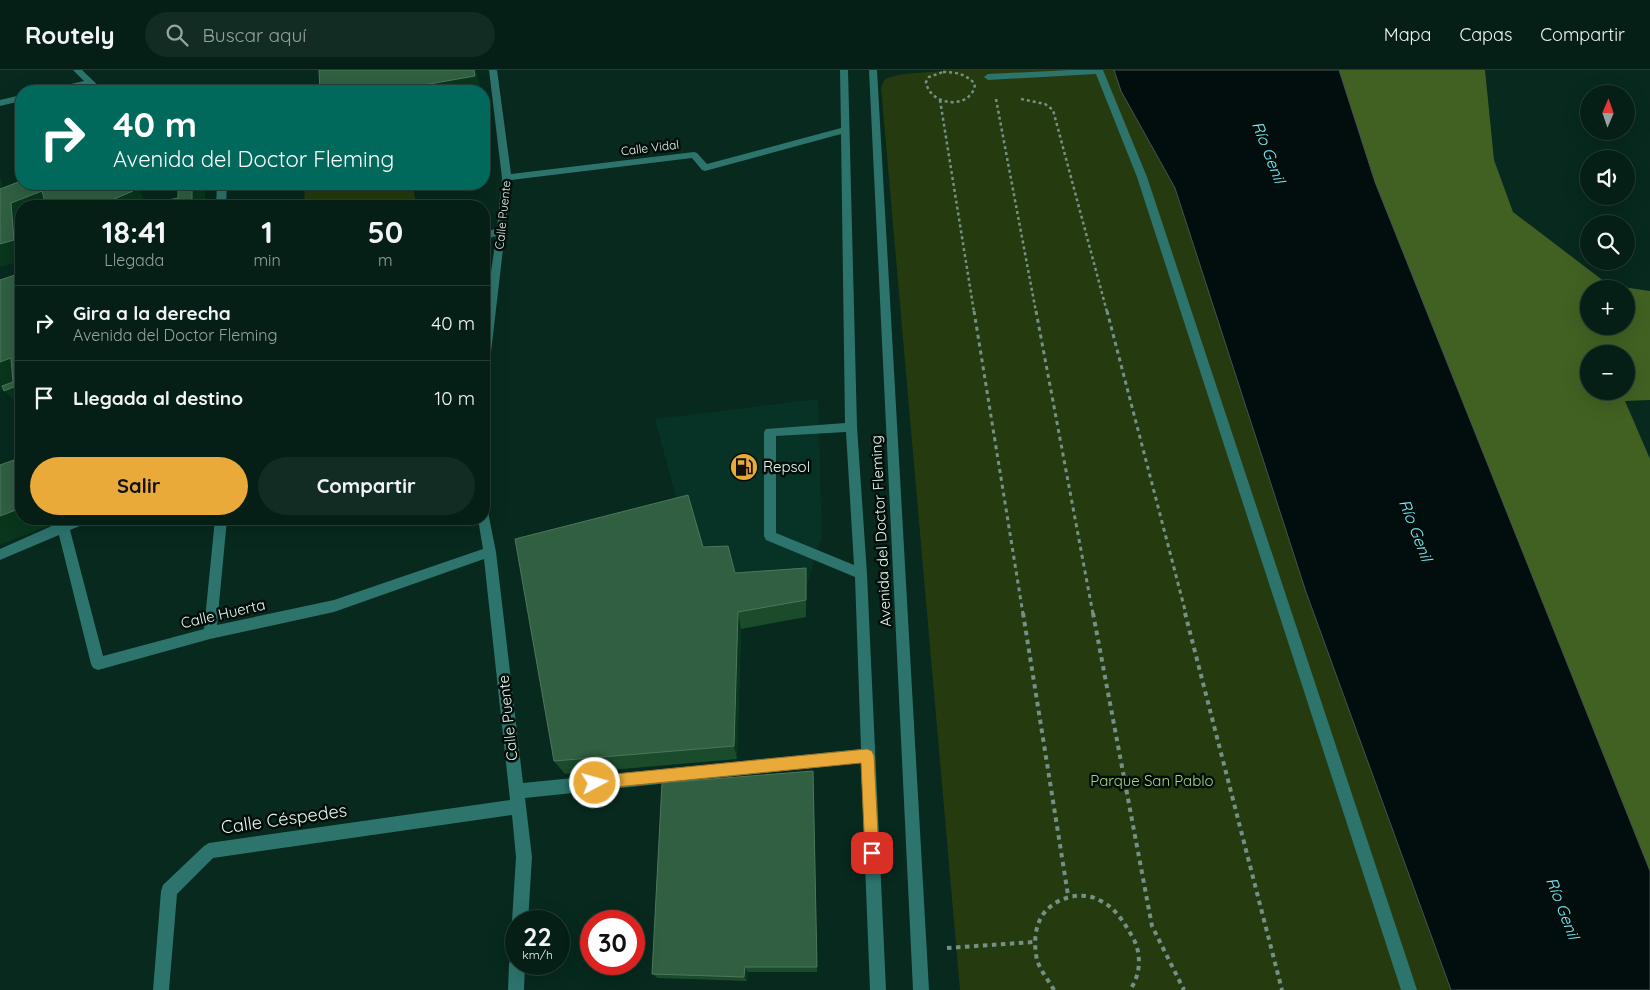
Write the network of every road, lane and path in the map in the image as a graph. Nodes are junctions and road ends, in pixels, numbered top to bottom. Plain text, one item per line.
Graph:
1 (77, 70) edge
2 (494, 70) edge
3 (844, 70) edge
4 (873, 70) edge
5 (957, 70) edge
6 (952, 72) junction
7 (1002, 76) junction
8 (988, 77) joint
9 (348, 80) edge
10 (90, 82) junction
11 (77, 85) edge
12 (93, 85) edge
13 (325, 85) edge
14 (15, 99) edge
15 (940, 100) junction
16 (0, 103) edge
17 (845, 130) junction
18 (507, 178) junction
19 (502, 230) junction
20 (490, 234) edge
21 (490, 317) edge
22 (851, 427) junction
23 (66, 525) edge
24 (221, 525) edge
25 (486, 525) edge
26 (63, 526) junction
27 (490, 552) junction
28 (0, 555) edge
29 (861, 574) junction
30 (210, 633) junction
31 (867, 756) junction
32 (518, 798) junction
33 (1068, 895) junction
34 (521, 910) edge
35 (1034, 942) junction
36 (918, 950) junction
37 (517, 975) edge
38 (161, 990) edge
39 (516, 990) edge
40 (878, 990) edge
41 (921, 990) edge
42 (1054, 990) edge
43 (1130, 990) edge
44 (1184, 990) edge
45 (1282, 990) edge
46 (1409, 990) edge

1 - 10 street
2 - 18 street, Calle Puente
3 - 17 street, Avenida del Doctor Fleming
4 - 36 street, Avenida del Doctor Fleming
5 - 6 path
6 - 15 path
6 - 15 path
7 - 8 street
7 - 45 path
7 - 46 street
8 - 44 path
9 - 13 street
10 - 11 street
10 - 12 street
14 - 16 street
15 - 33 path
17 - 18 street, Calle Vidal
17 - 22 street, Avenida del Doctor Fleming
18 - 19 street, Calle Puente
19 - 20 street
19 - 21 street, Calle Puente
22 - 29 street, Avenida del Doctor Fleming
22 - 29 street
23 - 26 street
24 - 30 street
25 - 27 street, Calle Puente
26 - 28 street
26 - 30 street, Calle Huerta
27 - 30 street, Calle Huerta
27 - 32 street, Calle Puente
29 - 31 street, Avenida del Doctor Fleming
31 - 32 street, Calle Céspedes
31 - 40 street, Avenida del Doctor Fleming
32 - 34 street, Calle Puente
32 - 38 street, Calle Céspedes
33 - 35 path
33 - 43 path
35 - 36 path
35 - 42 path
36 - 41 street, Avenida del Doctor Fleming
37 - 39 street

